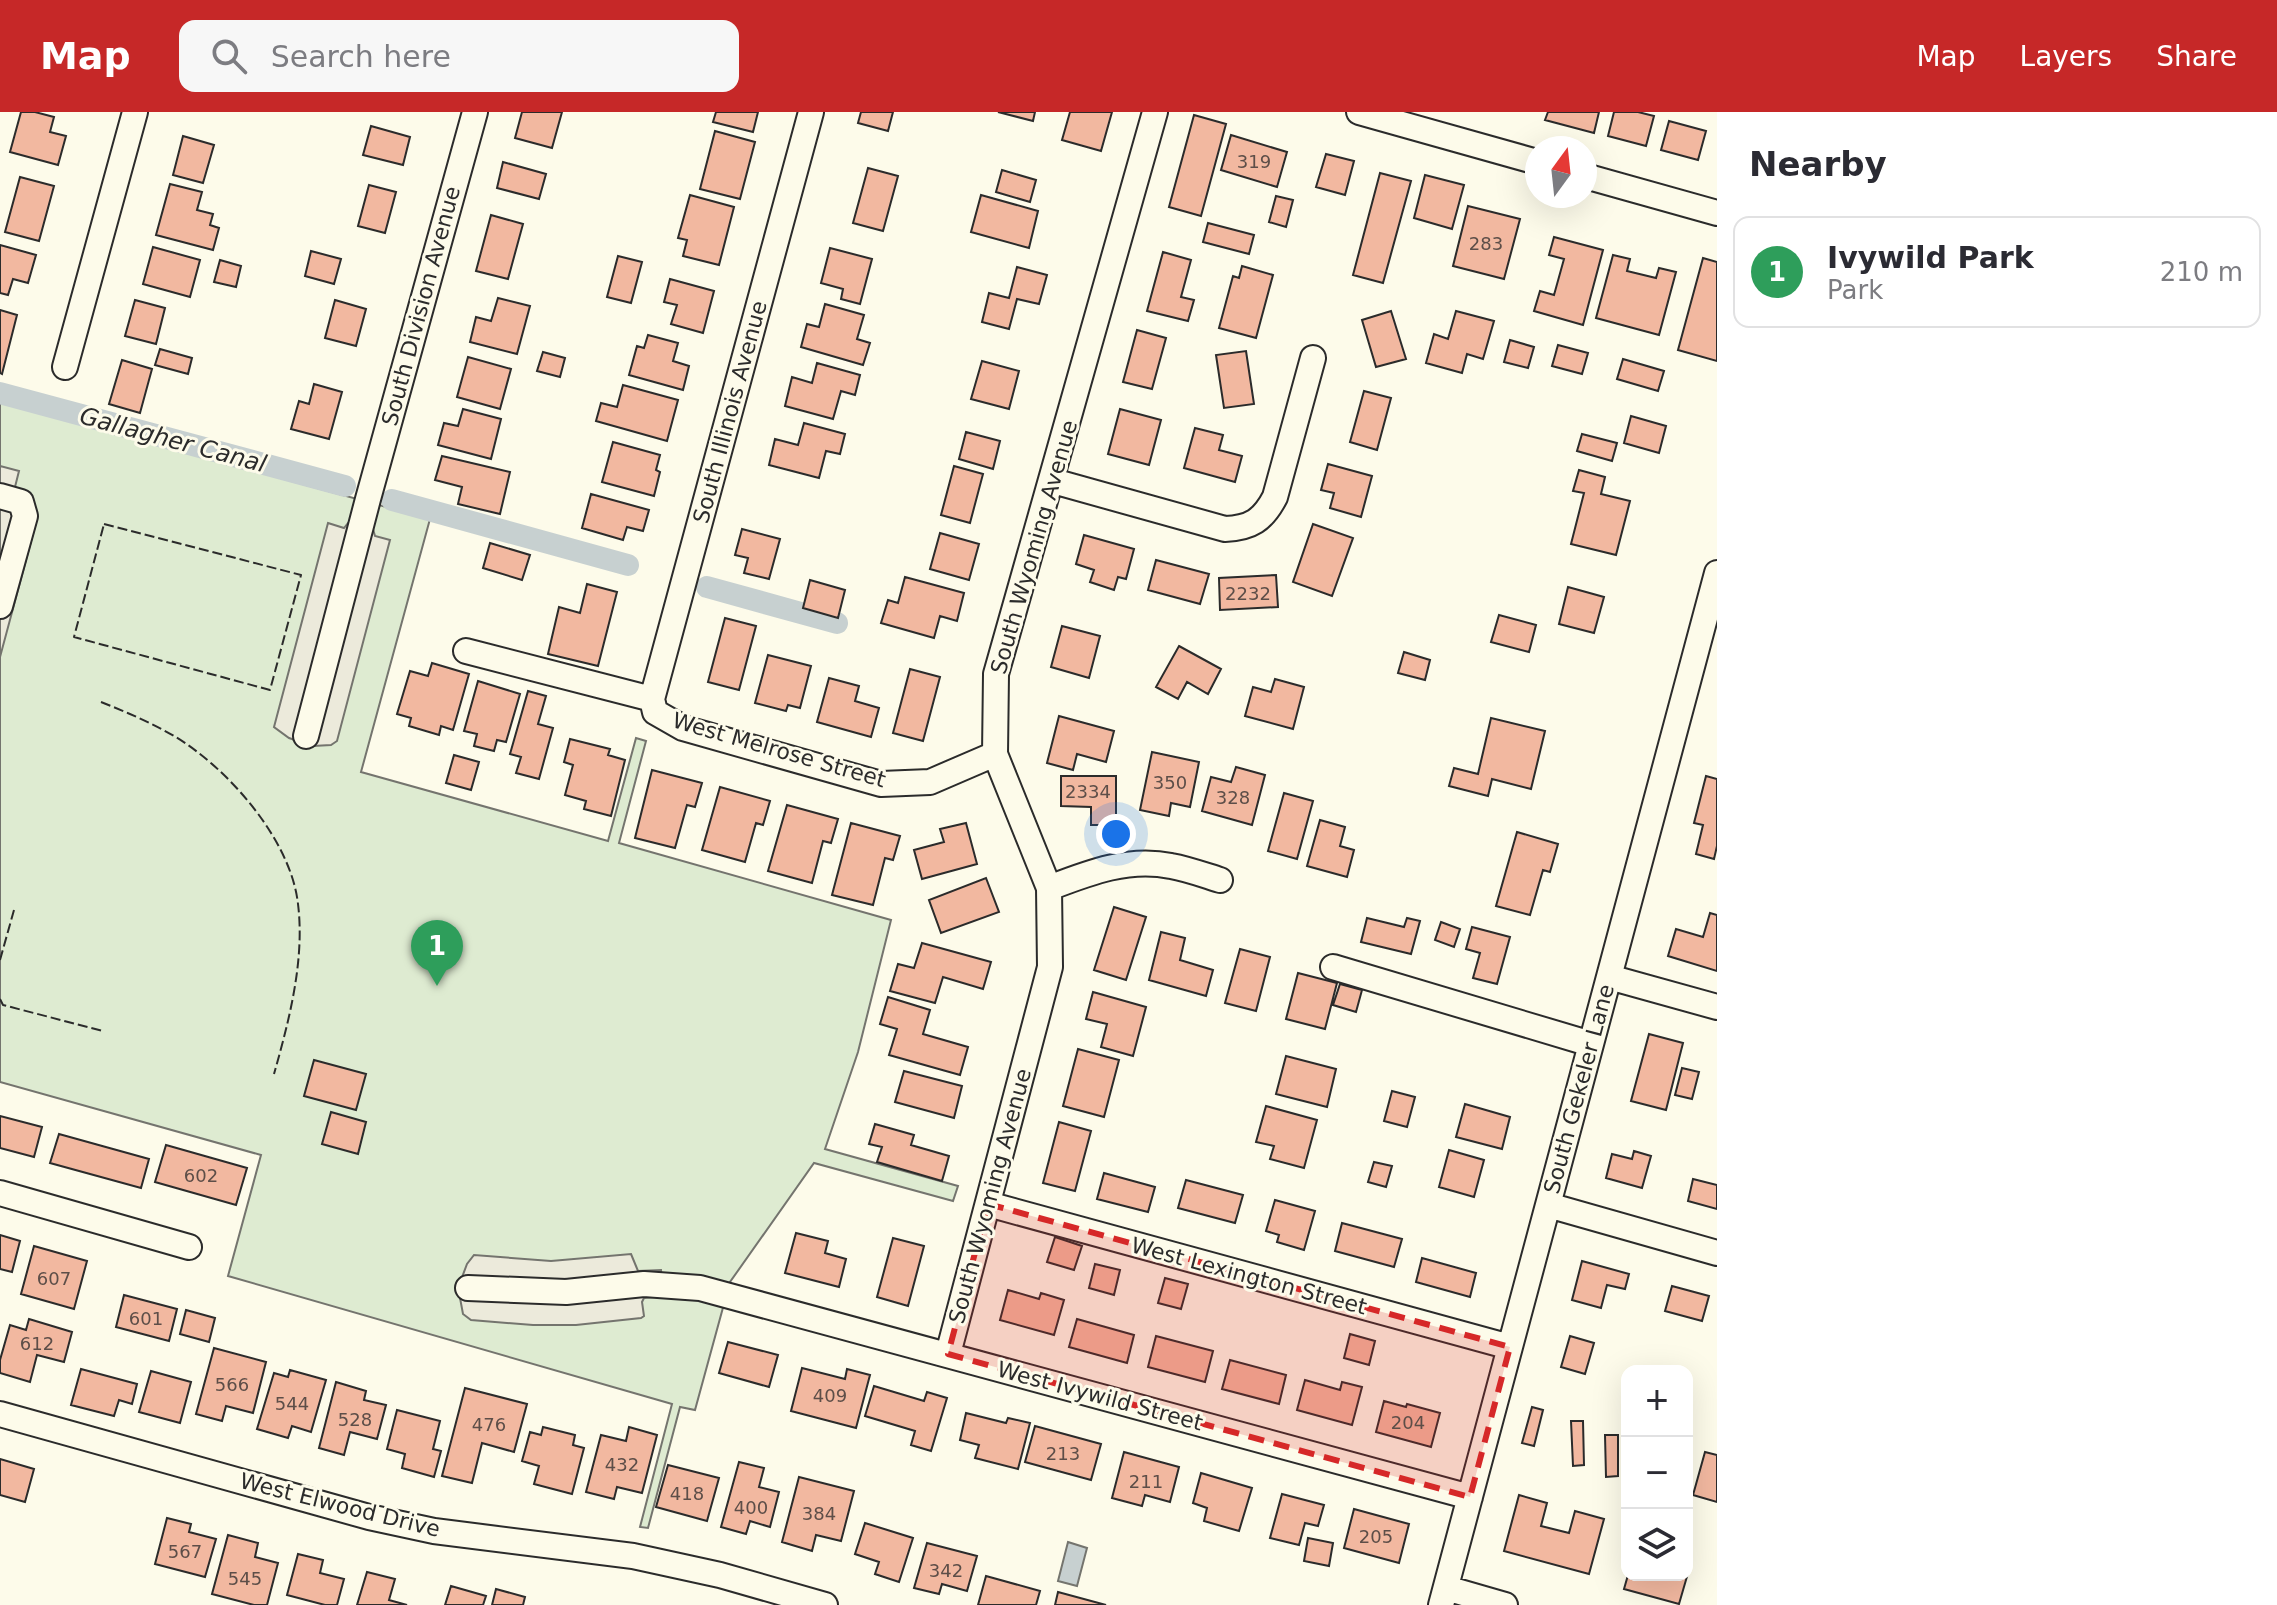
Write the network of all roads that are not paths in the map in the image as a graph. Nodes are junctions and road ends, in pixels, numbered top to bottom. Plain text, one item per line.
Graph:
1 (135, 112) edge
2 (475, 112) edge
3 (811, 112) edge
4 (1155, 112) edge
5 (1359, 112) edge
6 (1525, 159) edge
7 (1597, 179) edge
8 (1717, 213) edge
9 (1313, 358) dead end
10 (65, 367) dead end
11 (1053, 481) junction
12 (0, 496) edge
13 (1717, 573) edge
14 (0, 606) edge
15 (1711, 617) edge
16 (466, 651) dead end
17 (654, 705) junction
18 (306, 736) dead end
19 (995, 754) junction
20 (1220, 880) dead end
21 (1049, 888) junction
22 (1333, 967) dead end
23 (1609, 977) junction
24 (1717, 1007) edge
25 (1591, 1044) junction
26 (0, 1193) edge
27 (988, 1204) junction
28 (1548, 1205) junction
29 (189, 1247) dead end
30 (1717, 1253) edge
31 (468, 1288) dead end
32 (1510, 1347) junction
33 (948, 1354) junction
34 (0, 1414) edge
35 (1470, 1497) junction
36 (1444, 1596) edge
37 (825, 1605) edge
38 (1505, 1605) edge

1 - 10 street
2 - 18 street, South Division Avenue
3 - 17 street, South Illinois Avenue
4 - 11 street, South Wyoming Avenue
5 - 6 street
7 - 8 street
9 - 11 street
11 - 19 street, South Wyoming Avenue
12 - 14 street
13 - 15 street, South Gekeler Lane
15 - 23 street, South Gekeler Lane
16 - 17 street, West Melrose Street
17 - 19 street, West Melrose Street
19 - 21 street, South Wyoming Avenue
20 - 21 street
21 - 27 street, South Wyoming Avenue
22 - 25 street
23 - 24 street
23 - 25 street, South Gekeler Lane
25 - 28 street, South Gekeler Lane
26 - 29 street
27 - 32 street, West Lexington Street
27 - 33 street, South Wyoming Avenue
28 - 30 street
28 - 32 street, South Gekeler Lane
31 - 33 street, West Ivywild Street
32 - 35 street, South Gekeler Lane
33 - 35 street, West Ivywild Street
34 - 37 street, West Elwood Drive
35 - 36 street, South Gekeler Lane
36 - 38 street

